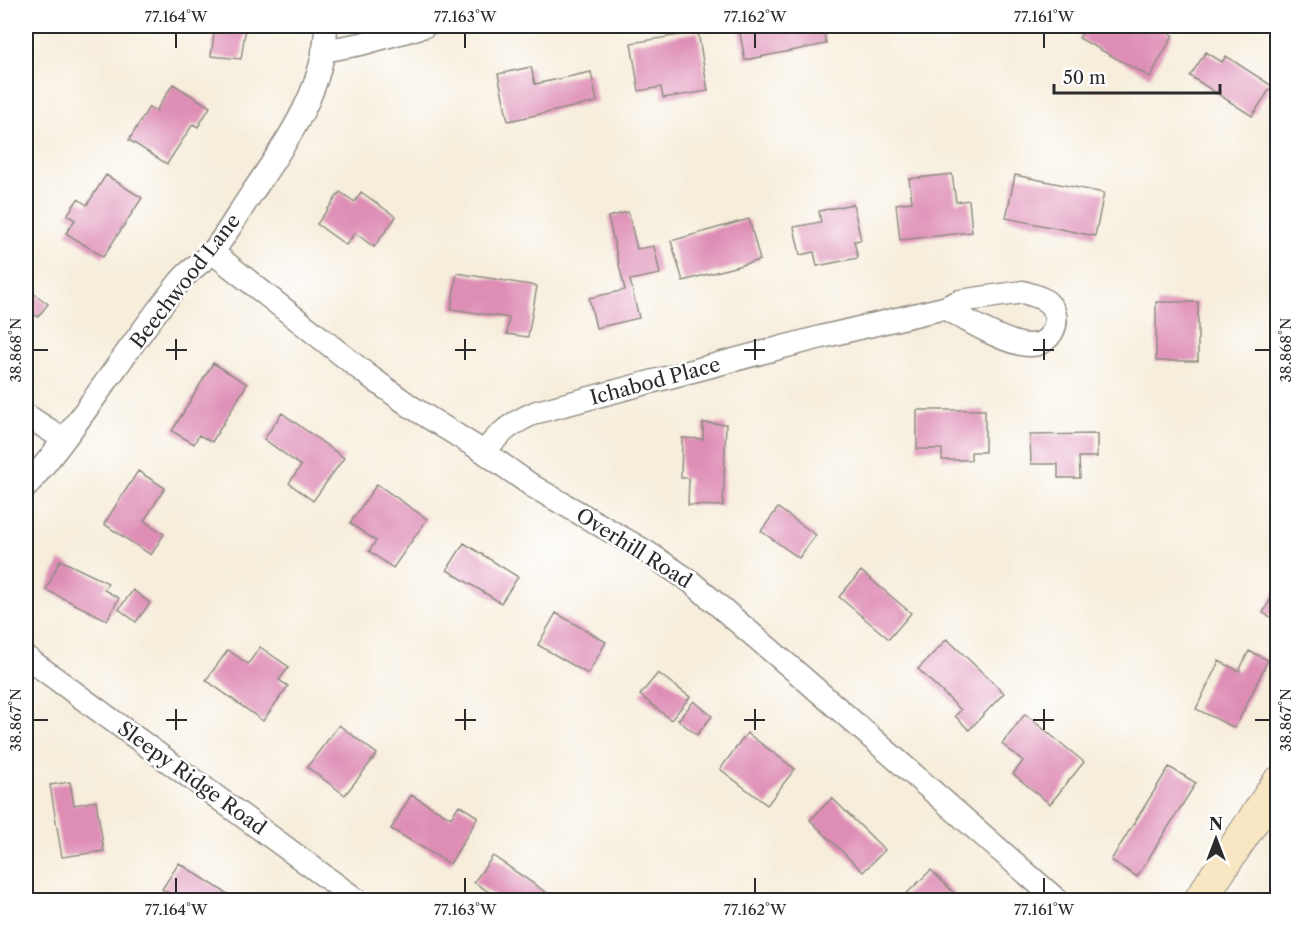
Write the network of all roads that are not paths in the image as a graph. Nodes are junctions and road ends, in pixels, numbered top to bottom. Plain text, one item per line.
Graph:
1 (326, 26) edge
2 (425, 26) edge
3 (323, 51) junction
4 (212, 252) junction
5 (944, 308) dead end
6 (26, 415) edge
7 (63, 439) junction
8 (484, 452) junction
9 (26, 487) edge
10 (26, 657) edge
11 (1278, 783) edge
12 (357, 900) edge
13 (1058, 900) edge
14 (1200, 900) edge

1 - 3 street, Beechwood Lane
2 - 3 street
3 - 4 street, Beechwood Lane
4 - 7 street, Beechwood Lane
4 - 8 street, Overhill Road
5 - 8 street, Ichabod Place
6 - 7 street
7 - 9 street, Beechwood Lane
8 - 13 street, Overhill Road
10 - 12 street, Sleepy Ridge Road
11 - 14 main road

